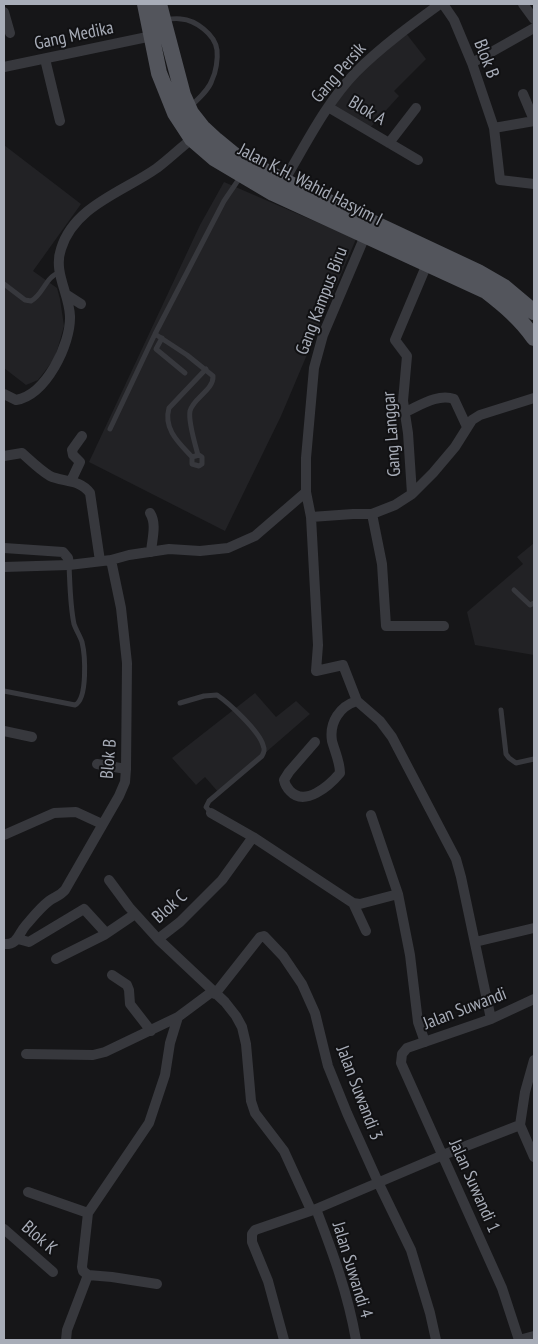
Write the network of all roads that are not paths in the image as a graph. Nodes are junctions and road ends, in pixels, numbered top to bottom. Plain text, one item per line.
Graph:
1 (145, 4) edge
2 (159, 4) edge
3 (441, 4) edge
4 (523, 4) edge
5 (4, 12) edge
6 (534, 19) edge
7 (162, 20) junction
8 (534, 28) edge
9 (10, 33) dead end
10 (152, 36) junction
11 (45, 59) junction
12 (472, 63) junction
13 (4, 68) edge
14 (523, 94) dead end
15 (328, 106) junction
16 (189, 108) junction
17 (416, 108) dead end
18 (534, 120) edge
19 (60, 121) dead end
20 (494, 128) junction
21 (192, 139) junction
22 (389, 143) junction
23 (418, 160) dead end
24 (245, 170) junction
25 (284, 181) junction
26 (534, 184) edge
27 (365, 236) junction
28 (427, 264) junction
29 (60, 273) junction
30 (4, 284) edge
31 (67, 295) junction
32 (81, 304) dead end
33 (534, 312) edge
34 (155, 334) junction
35 (162, 338) junction
36 (534, 338) edge
37 (206, 369) junction
38 (185, 373) dead end
39 (4, 394) edge
40 (534, 398) edge
41 (405, 412) junction
42 (467, 427) junction
43 (110, 429) dead end
44 (82, 436) dead end
45 (4, 456) edge
46 (70, 481) junction
47 (306, 492) junction
48 (412, 494) junction
49 (150, 513) dead end
50 (372, 514) junction
51 (312, 517) junction
52 (4, 548) edge
53 (151, 552) junction
54 (111, 560) junction
55 (100, 561) junction
56 (69, 565) junction
57 (4, 567) edge
58 (514, 590) dead end
59 (534, 603) edge
60 (444, 626) dead end
61 (4, 691) edge
62 (357, 701) junction
63 (180, 703) dead end
64 (501, 710) dead end
65 (4, 731) edge
66 (32, 737) dead end
67 (314, 742) dead end
68 (534, 759) edge
69 (97, 764) dead end
70 (126, 769) junction
71 (210, 813) joint
72 (371, 815) dead end
73 (102, 824) junction
74 (4, 835) edge
75 (253, 837) junction
76 (109, 880) dead end
77 (398, 894) junction
78 (352, 903) junction
79 (135, 914) junction
80 (534, 928) edge
81 (366, 931) dead end
82 (106, 933) junction
83 (18, 939) junction
84 (158, 939) junction
85 (475, 942) junction
86 (4, 944) edge
87 (56, 959) dead end
88 (112, 975) dead end
89 (214, 993) junction
90 (534, 999) edge
91 (178, 1017) junction
92 (491, 1019) junction
93 (151, 1031) junction
94 (425, 1042) junction
95 (407, 1048) joint
96 (26, 1054) dead end
97 (534, 1060) edge
98 (520, 1125) junction
99 (443, 1155) junction
100 (534, 1157) edge
101 (378, 1182) junction
102 (28, 1192) dead end
103 (313, 1210) junction
104 (88, 1213) junction
105 (4, 1229) edge
106 (53, 1272) dead end
107 (88, 1275) junction
108 (158, 1284) dead end
109 (534, 1336) edge
110 (66, 1340) edge
111 (284, 1340) edge
112 (356, 1340) edge
113 (436, 1340) edge
114 (519, 1340) edge

1 - 10 main road, Jalan K.H. Wahid Hasyim I
2 - 7 main road, Jalan K.H. Wahid Hasyim I
3 - 12 street, Blok B
3 - 15 street, Gang Persik
4 - 6 street
5 - 9 street
7 - 16 main road, Jalan K.H. Wahid Hasyim I
7 - 16 lane
8 - 12 street
10 - 11 street, Gang Medika
10 - 21 main road, Jalan K.H. Wahid Hasyim I
11 - 13 street, Gang Medika
11 - 19 street
12 - 20 street, Blok B
14 - 18 street
15 - 22 street, Blok A
15 - 25 street, Gang Persik
16 - 24 main road, Jalan K.H. Wahid Hasyim I
17 - 22 street, Blok A
18 - 20 street
20 - 26 street, Blok B
21 - 24 main road, Jalan K.H. Wahid Hasyim I
21 - 29 street
22 - 23 street, Blok A
24 - 25 main road, Jalan K.H. Wahid Hasyim I
24 - 27 main road, Jalan K.H. Wahid Hasyim I
24 - 34 lane
25 - 33 main road, Jalan K.H. Wahid Hasyim I
27 - 28 main road, Jalan K.H. Wahid Hasyim I
27 - 47 street, Gang Kampus Biru
28 - 36 main road, Jalan K.H. Wahid Hasyim I
28 - 41 street, Gang Langgar
29 - 30 lane
29 - 31 street
31 - 32 street
31 - 39 street
34 - 35 lane
34 - 43 lane
35 - 37 lane
35 - 38 lane
37 - 37 lane
40 - 42 street
41 - 42 street, Gang Langgar
41 - 48 street, Gang Langgar
42 - 48 street
44 - 46 street
45 - 46 street
46 - 55 street
47 - 51 street, Gang Kampus Biru
47 - 53 street
48 - 50 street
49 - 53 street
50 - 51 street
50 - 60 street
51 - 62 street, Gang Kampus Biru
52 - 56 street
53 - 54 street
54 - 55 street
54 - 70 street, Blok B
55 - 56 street
56 - 57 street
56 - 61 lane
58 - 59 lane
62 - 67 street
62 - 85 street
63 - 71 lane
64 - 68 lane
65 - 66 street
69 - 70 street
70 - 73 street, Blok B
71 - 75 street
72 - 77 street
73 - 74 street
73 - 83 street, Blok B
75 - 78 street
75 - 84 street, Blok C
76 - 79 street
77 - 78 street
77 - 94 street
78 - 81 street
79 - 82 street
79 - 84 street
80 - 85 street
82 - 83 street
82 - 87 street
83 - 86 street
84 - 89 street, Blok C
85 - 92 street
88 - 93 street
89 - 91 street
89 - 101 street, Jalan Suwandi 3
89 - 103 street, Blok C
90 - 92 street, Jalan Suwandi
91 - 93 street
91 - 104 street
92 - 94 street, Jalan Suwandi
93 - 96 street
94 - 95 street, Jalan Suwandi
95 - 99 street, Jalan Suwandi 1
97 - 98 street
98 - 99 street
98 - 100 street
99 - 101 street
99 - 114 street, Jalan Suwandi 1
101 - 103 street
101 - 113 street, Jalan Suwandi 3
102 - 104 street
103 - 111 street
103 - 112 street, Jalan Suwandi 4
104 - 107 street
105 - 106 street, Blok K
107 - 108 street
107 - 110 street
109 - 114 street

